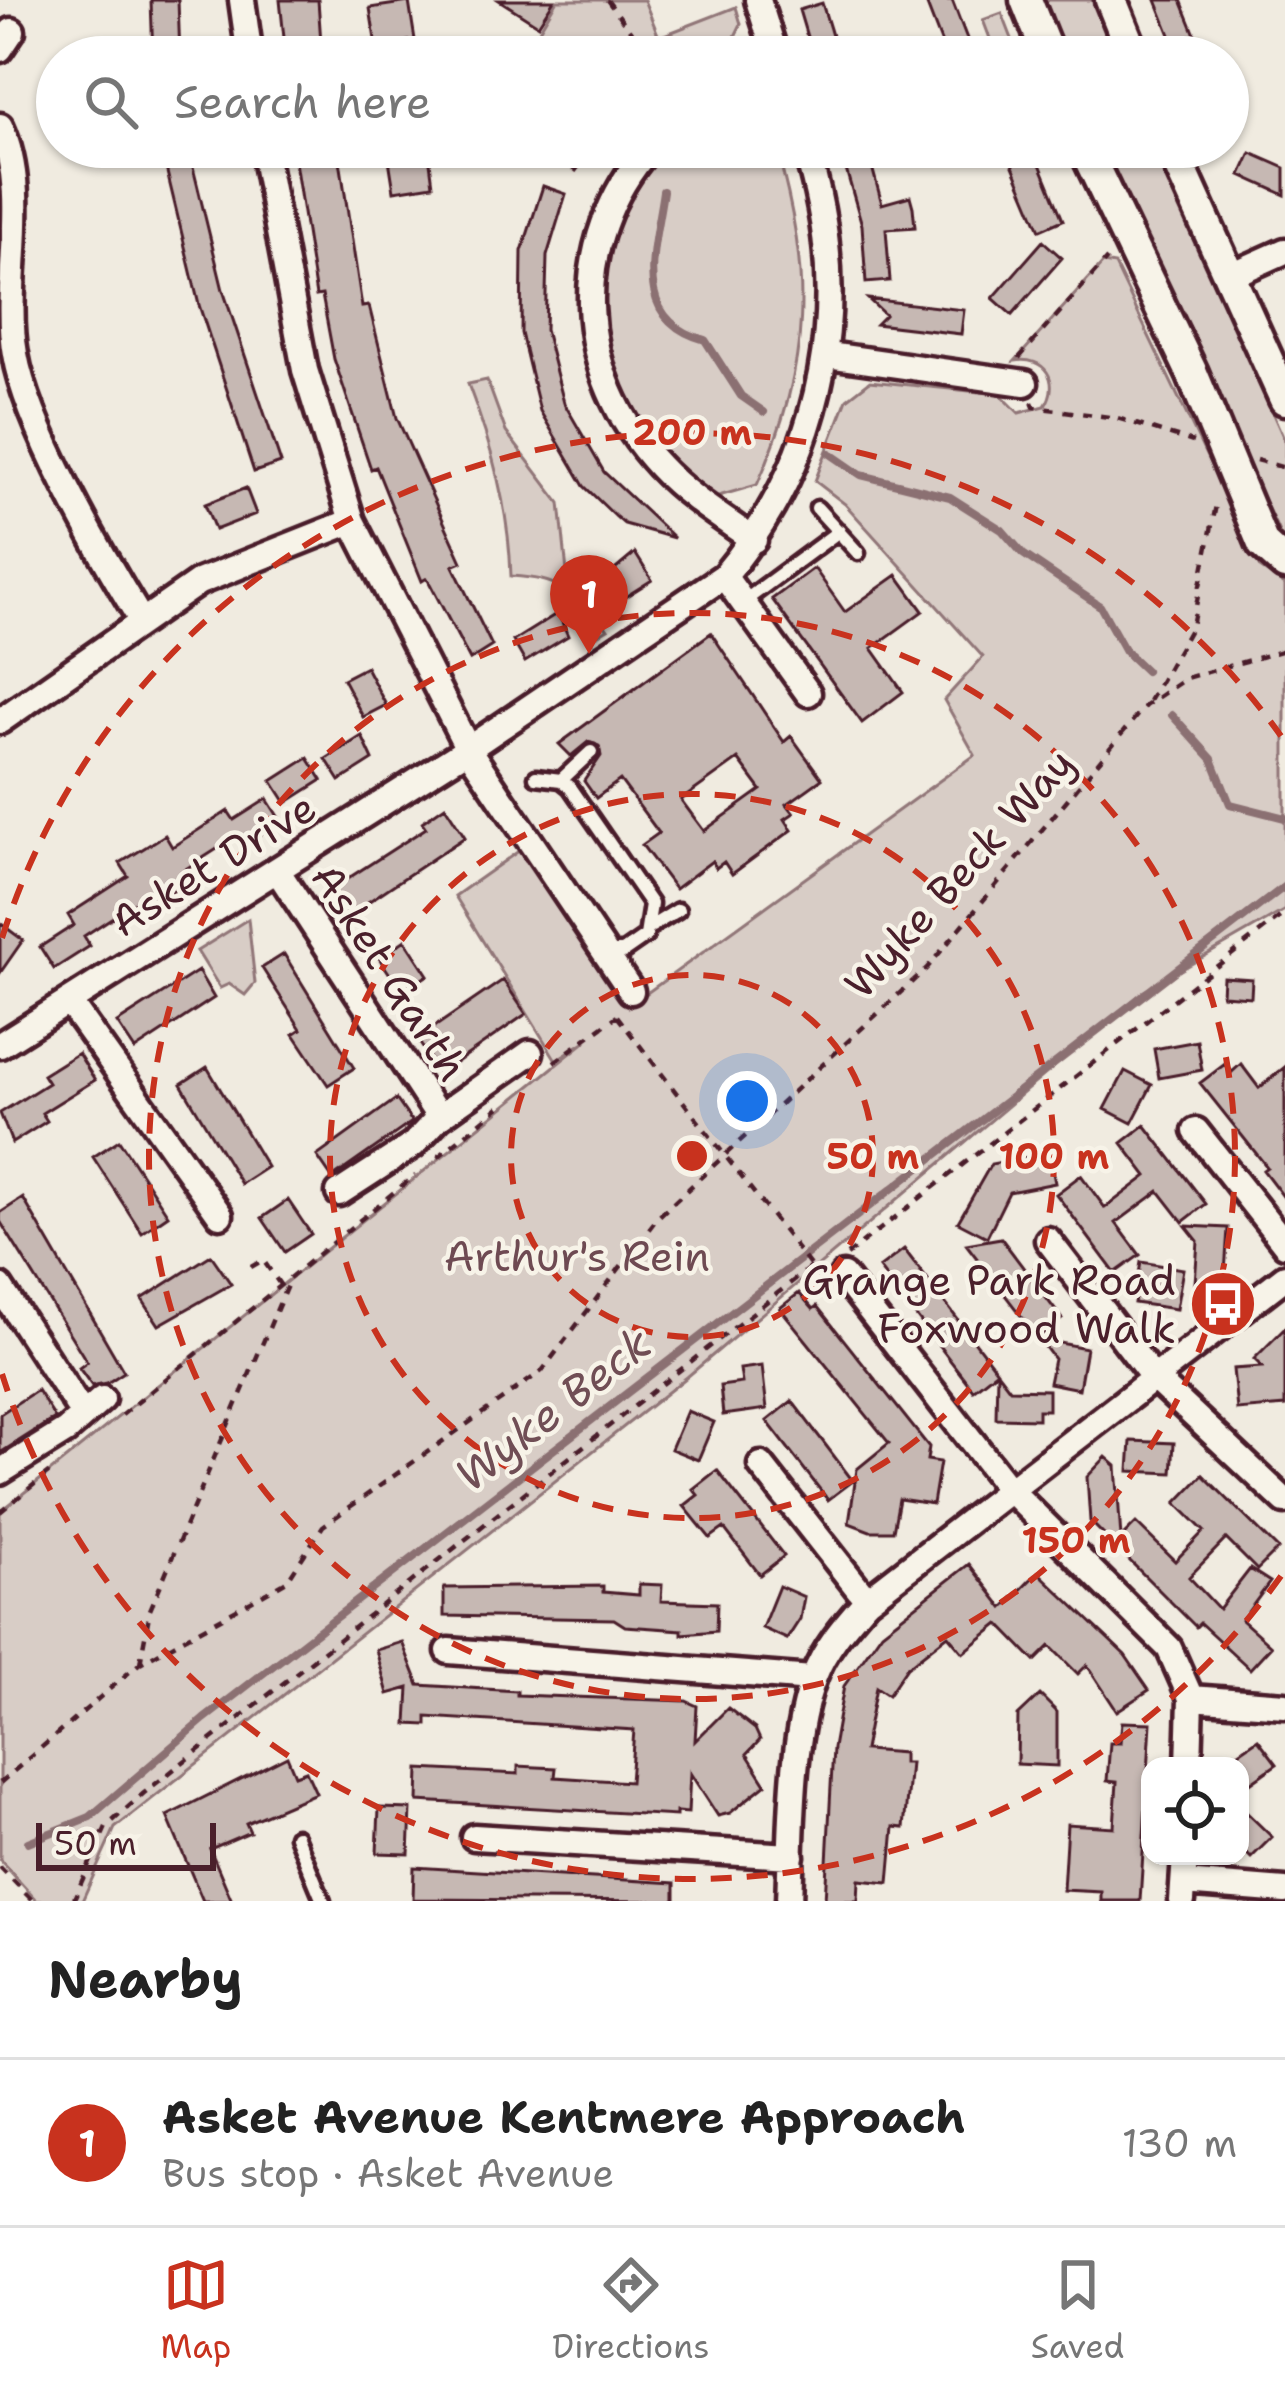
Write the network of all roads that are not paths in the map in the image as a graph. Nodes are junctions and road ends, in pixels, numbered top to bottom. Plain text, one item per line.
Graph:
1 (242, 0) edge
2 (758, 0) edge
3 (1026, 0) edge
4 (1111, 0) edge
5 (247, 36) edge
6 (769, 36) edge
7 (1040, 36) edge
8 (1126, 36) edge
9 (0, 126) edge
10 (266, 168) edge
11 (636, 168) edge
12 (812, 168) edge
13 (1094, 168) edge
14 (1180, 168) edge
15 (1285, 251) edge
16 (1227, 277) junction
17 (6, 324) edge
18 (828, 355) junction
19 (1012, 381) road end
20 (1285, 399) edge
21 (817, 508) dead end
22 (352, 520) junction
23 (838, 531) junction
24 (754, 540) junction
25 (858, 553) dead end
26 (1285, 564) edge
27 (724, 576) junction
28 (743, 602) junction
29 (141, 620) junction
30 (808, 693) dead end
31 (0, 721) edge
32 (468, 749) junction
33 (591, 752) dead end
34 (536, 777) dead end
35 (561, 780) junction
36 (277, 870) junction
37 (678, 910) dead end
38 (652, 926) junction
39 (605, 952) junction
40 (631, 991) road end
41 (69, 1002) junction
42 (0, 1045) edge
43 (535, 1063) road end
44 (439, 1117) junction
45 (1196, 1131) dead end
46 (339, 1193) dead end
47 (220, 1215) dead end
48 (1048, 1240) dead end
49 (1285, 1244) edge
50 (840, 1269) road end
51 (1285, 1276) edge
52 (0, 1287) edge
53 (1153, 1377) junction
54 (761, 1465) dead end
55 (0, 1472) edge
56 (1008, 1488) junction
57 (1285, 1501) edge
58 (867, 1600) junction
59 (449, 1651) dead end
60 (812, 1679) junction
61 (1191, 1699) junction
62 (1285, 1705) edge
63 (1189, 1757) edge
64 (296, 1836) dead end
65 (474, 1837) dead end
66 (791, 1856) junction
67 (1285, 1891) edge
68 (1183, 1892) edge
69 (323, 1901) edge
70 (789, 1901) edge

1 - 5 street
2 - 6 street
3 - 7 street
4 - 8 street
9 - 17 street
10 - 22 street
11 - 24 street
12 - 18 street, Asket Drive
13 - 26 street
14 - 16 street
15 - 16 street
16 - 20 street
17 - 29 street
18 - 19 street
18 - 24 street, Asket Drive
21 - 23 lane
22 - 29 street
22 - 32 street
23 - 25 lane
23 - 28 lane
24 - 27 street, Asket Drive
27 - 28 street
27 - 32 street, Asket Drive
28 - 30 street
29 - 31 street
32 - 36 street, Asket Drive
32 - 39 street
33 - 35 lane
34 - 35 lane
35 - 38 lane
36 - 41 street, Asket Drive
36 - 44 street, Asket Garth
37 - 38 lane
38 - 39 lane
39 - 40 street
41 - 42 street, Asket Drive
41 - 47 street
43 - 44 street, Asket Garth
44 - 46 street, Asket Garth
45 - 49 street
48 - 53 street
50 - 56 street
51 - 53 street
52 - 55 street
53 - 56 street
53 - 57 street
54 - 58 street
56 - 58 street
56 - 61 street
58 - 60 street
59 - 60 street
60 - 66 street
61 - 62 street
61 - 63 street
64 - 69 lane
65 - 66 street
66 - 70 street
67 - 68 street

